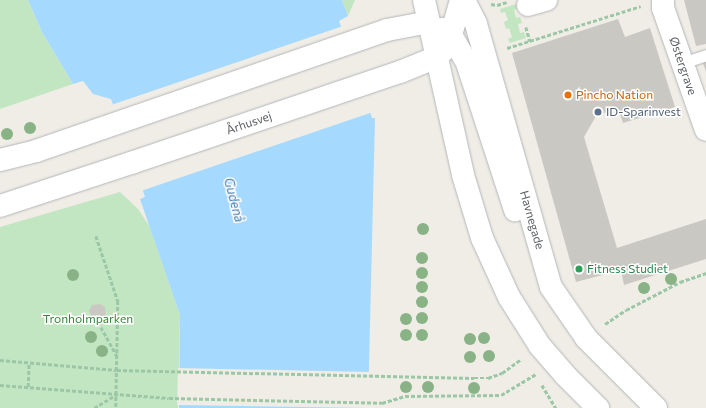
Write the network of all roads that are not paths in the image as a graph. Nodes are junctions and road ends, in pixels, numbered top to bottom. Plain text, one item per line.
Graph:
1 (424, 0) edge
2 (462, 0) edge
3 (654, 2) edge
4 (429, 22) junction
5 (452, 35) junction
6 (706, 55) edge
7 (437, 57) junction
8 (682, 63) junction
9 (706, 130) edge
10 (0, 160) edge
11 (0, 206) edge
12 (551, 288) junction
13 (598, 408) edge
14 (656, 408) edge

1 - 4 main road
2 - 5 main road
2 - 12 main road, Havnegade
3 - 8 main road, Østergrave
4 - 5 main road
4 - 7 main road
4 - 10 main road
5 - 7 main road
5 - 12 main road
6 - 8 lane
7 - 11 main road, Århusvej
7 - 13 main road
8 - 9 main road, Østergrave
12 - 14 main road, Havnegade

